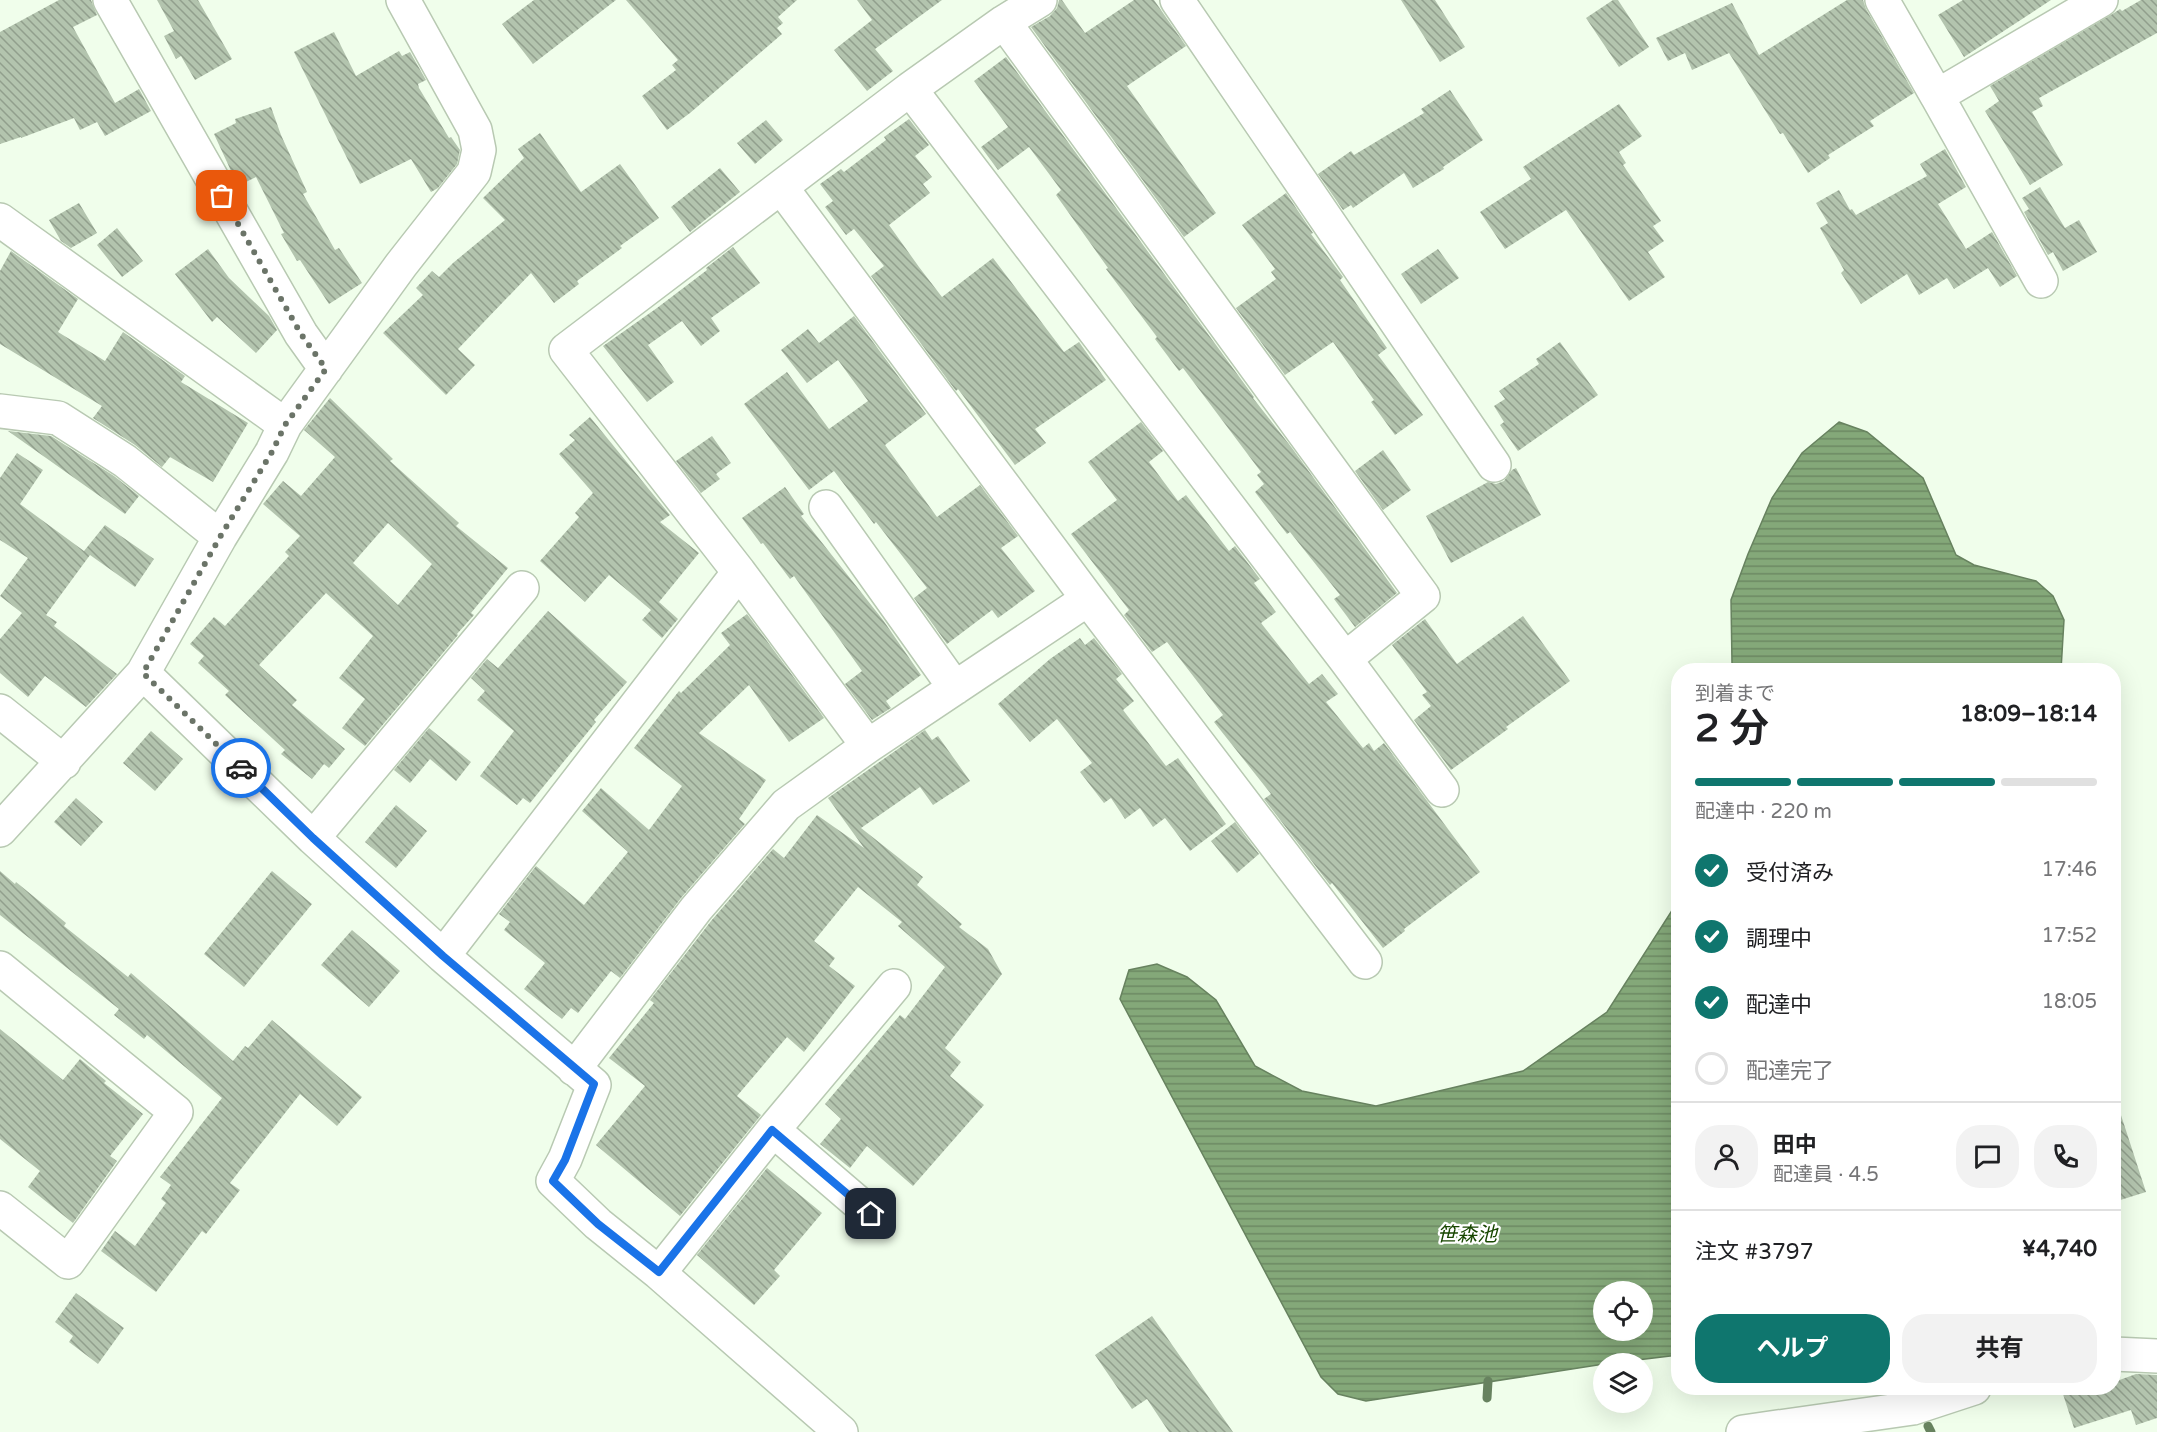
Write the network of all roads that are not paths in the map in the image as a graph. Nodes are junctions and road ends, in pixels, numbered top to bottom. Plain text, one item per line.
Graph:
1 (110, 0) edge
2 (403, 0) edge
3 (1040, 0) edge
4 (1177, 0) edge
5 (1882, 0) edge
6 (2101, 0) edge
7 (1004, 22) junction
8 (910, 89) junction
9 (1937, 96) junction
10 (781, 187) junction
11 (0, 220) edge
12 (2042, 281) dead end
13 (326, 369) junction
14 (0, 411) edge
15 (285, 425) junction
16 (1494, 465) dead end
17 (826, 507) dead end
18 (220, 537) junction
19 (739, 572) junction
20 (522, 588) dead end
21 (1088, 599) junction
22 (1345, 659) junction
23 (143, 673) junction
24 (955, 688) junction
25 (0, 711) edge
26 (868, 746) junction
27 (64, 762) junction
28 (1442, 790) dead end
29 (0, 830) edge
30 (313, 838) junction
31 (443, 956) junction
32 (1365, 962) dead end
33 (0, 968) edge
34 (894, 986) dead end
35 (574, 1069) junction
36 (772, 1130) junction
37 (0, 1208) edge
38 (871, 1214) dead end
39 (659, 1272) junction
40 (2121, 1354) edge
41 (2157, 1356) edge
42 (1953, 1395) edge
43 (1863, 1424) edge
44 (841, 1432) edge
45 (1743, 1432) edge

1 - 13 street
2 - 13 street
3 - 7 street
4 - 16 street
5 - 9 street
6 - 9 street
7 - 8 street
7 - 22 street
8 - 10 street
8 - 22 street
9 - 12 street
10 - 19 street
10 - 21 street
11 - 15 street
13 - 15 street
14 - 18 street
15 - 18 street
17 - 24 street
18 - 23 street
19 - 26 street
19 - 31 street
20 - 30 street
21 - 24 street
21 - 32 street
22 - 28 street
23 - 27 street
23 - 30 street
24 - 26 street
25 - 27 street
26 - 35 street
27 - 29 street
30 - 31 street
31 - 35 street
33 - 37 street
34 - 36 street
35 - 39 street
36 - 38 street
36 - 39 street
39 - 44 street
40 - 41 street
42 - 43 street
43 - 45 street

